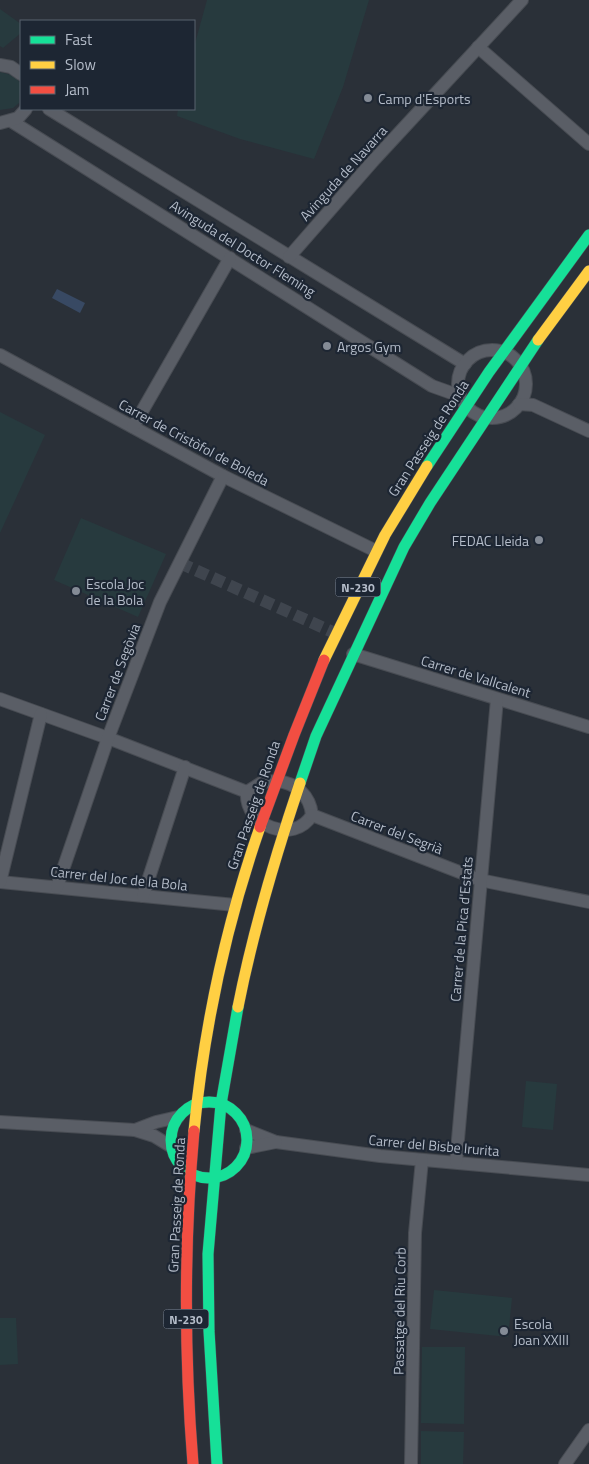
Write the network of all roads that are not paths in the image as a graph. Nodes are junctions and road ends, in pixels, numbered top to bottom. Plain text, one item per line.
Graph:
1 (522, 0) edge
2 (478, 47) junction
3 (0, 65) edge
4 (20, 73) edge
5 (25, 110) edge
6 (51, 110) edge
7 (6, 122) edge
8 (589, 144) edge
9 (589, 235) edge
10 (289, 257) junction
11 (230, 258) junction
12 (589, 271) edge
13 (505, 352) junction
14 (0, 355) edge
15 (465, 364) junction
16 (520, 364) junction
17 (460, 396) junction
18 (523, 398) junction
19 (467, 407) junction
20 (484, 417) junction
21 (133, 427) junction
22 (589, 431) edge
23 (223, 476) junction
24 (376, 551) junction
25 (353, 654) junction
26 (0, 699) edge
27 (497, 699) junction
28 (41, 714) junction
29 (589, 727) edge
30 (108, 738) junction
31 (185, 767) junction
32 (277, 781) junction
33 (299, 789) junction
34 (247, 792) junction
35 (312, 815) junction
36 (262, 822) junction
37 (284, 830) junction
38 (480, 880) junction
39 (0, 882) edge
40 (57, 887) junction
41 (143, 896) junction
42 (589, 902) edge
43 (235, 905) junction
44 (198, 1103) junction
45 (221, 1104) junction
46 (178, 1117) junction
47 (0, 1122) edge
48 (135, 1130) junction
49 (246, 1130) junction
50 (276, 1142) junction
51 (172, 1146) junction
52 (246, 1148) junction
53 (422, 1160) junction
54 (456, 1162) junction
55 (190, 1173) junction
56 (589, 1175) edge
57 (216, 1178) junction
58 (589, 1430) edge
59 (193, 1464) edge
60 (217, 1464) edge
61 (411, 1464) edge
62 (565, 1464) edge

1 - 2 street, Avinguda de Navarra
2 - 8 street
2 - 10 street, Avinguda de Navarra
3 - 4 street
5 - 7 street
6 - 10 street, Avinguda del Doctor Fleming
7 - 11 street, Avinguda del Doctor Fleming
9 - 13 main road, Gran Passeig de Ronda / N-230
10 - 15 street, Avinguda del Doctor Fleming
11 - 17 street, Avinguda del Doctor Fleming
11 - 21 street
12 - 16 main road, N-230
13 - 15 street
13 - 16 street
13 - 19 main road, Gran Passeig de Ronda / N-230
14 - 21 street, Carrer de Cristòfol de Boleda
15 - 17 street
16 - 18 street
16 - 20 main road, N-230
17 - 19 street
18 - 20 street
18 - 22 street
19 - 20 street
19 - 24 main road, Gran Passeig de Ronda / N-230
20 - 25 main road, N-230
21 - 23 street, Carrer de Cristòfol de Boleda
23 - 24 street, Carrer de Cristòfol de Boleda
23 - 30 street, Carrer de Segòvia
24 - 32 main road, Gran Passeig de Ronda / N-230
25 - 27 street, Carrer de Vallcalent
25 - 33 main road, N-230
26 - 28 street
27 - 29 street, Carrer de Vallcalent
27 - 38 street, Carrer de la Pica d'Estats
28 - 30 street
28 - 39 street
30 - 31 street
30 - 40 street, Carrer de Segòvia
31 - 34 street
31 - 41 street
32 - 33 street
32 - 34 street
32 - 36 main road, Gran Passeig de Ronda / N-230
33 - 35 street
33 - 37 main road, N-230
34 - 36 street
35 - 37 street
35 - 38 street, Carrer del Segrià
36 - 37 street
36 - 43 main road, Gran Passeig de Ronda / N-230
37 - 45 main road, N-230
38 - 42 street, Carrer del Segrià
38 - 54 street, Carrer de la Pica d'Estats
39 - 40 street, Carrer del Joc de la Bola
40 - 41 street, Carrer del Joc de la Bola
41 - 43 street, Carrer del Joc de la Bola
43 - 44 main road, Gran Passeig de Ronda / N-230
44 - 45 main road
44 - 46 main road
44 - 55 main road, Gran Passeig de Ronda / N-230
45 - 49 main road
45 - 57 main road, N-230
46 - 48 street
46 - 51 main road
47 - 48 street
48 - 51 street
49 - 50 street, Carrer del Bisbe Irurita
49 - 52 main road
50 - 52 street, Carrer del Bisbe Irurita
50 - 53 street, Carrer del Bisbe Irurita
51 - 55 main road
52 - 57 main road
53 - 54 street, Carrer del Bisbe Irurita
53 - 61 street, Passatge del Riu Corb
54 - 56 street, Carrer del Bisbe Irurita
55 - 57 main road
55 - 59 main road, Gran Passeig de Ronda / N-230
57 - 60 main road, N-230
58 - 62 street

